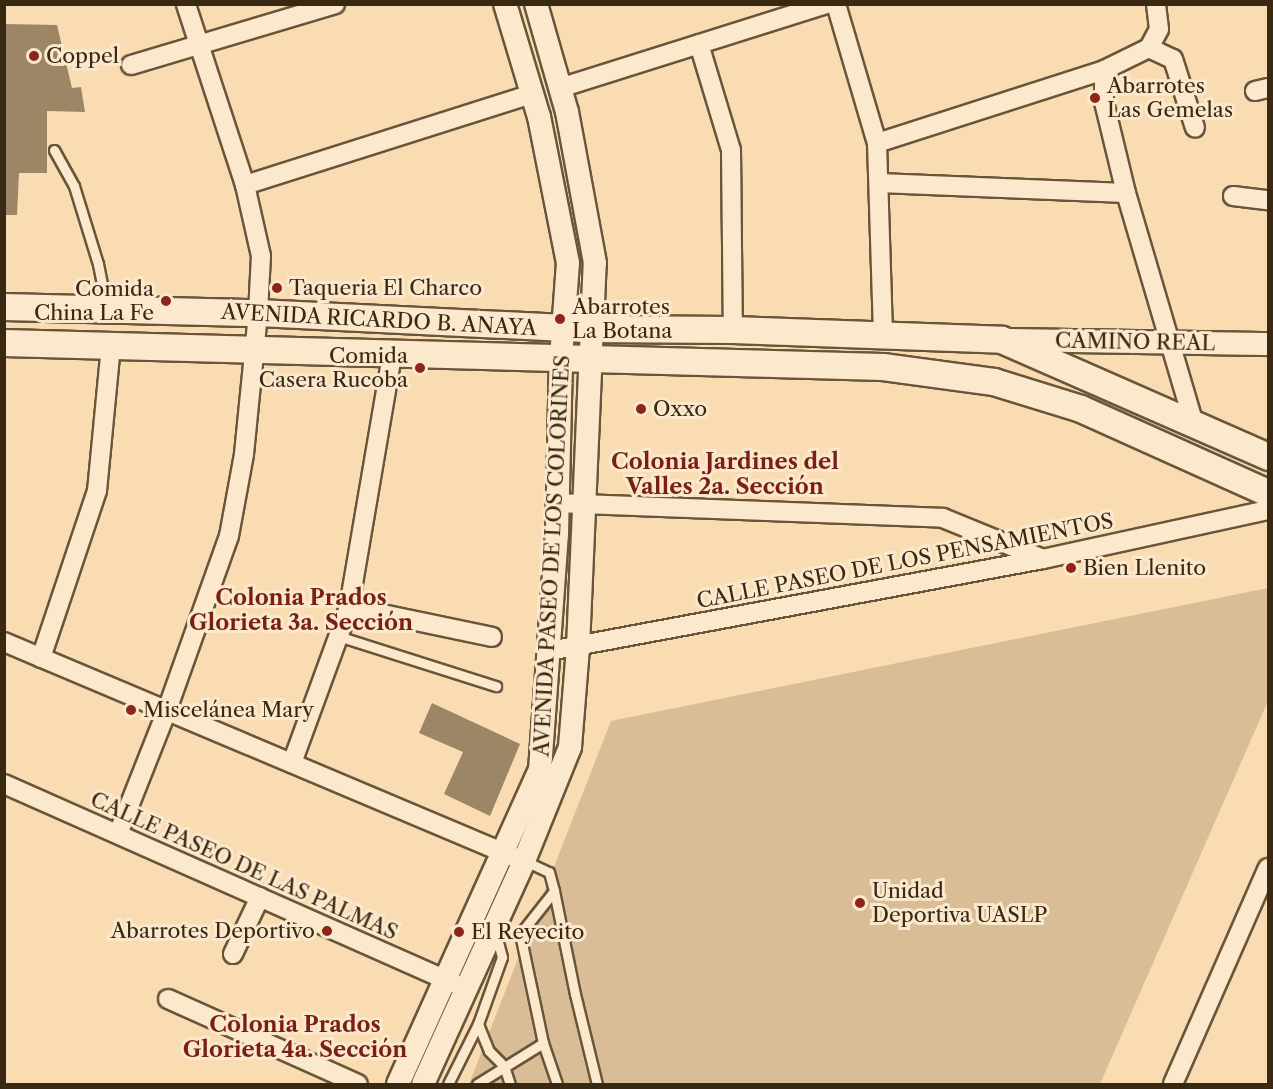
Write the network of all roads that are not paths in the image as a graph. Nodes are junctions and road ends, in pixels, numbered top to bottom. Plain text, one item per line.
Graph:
1 (186, 4) edge
2 (335, 4) edge
3 (505, 4) edge
4 (536, 4) edge
5 (826, 4) edge
6 (836, 4) edge
7 (1156, 4) edge
8 (699, 44) junction
9 (199, 45) junction
10 (1149, 48) junction
11 (131, 65) dead end
12 (1104, 70) junction
13 (560, 88) junction
14 (532, 94) junction
15 (1195, 128) dead end
16 (877, 143) junction
17 (54, 150) dead end
18 (879, 183) junction
19 (245, 185) junction
20 (1126, 193) junction
21 (1233, 196) dead end
22 (1269, 200) edge
23 (4, 307) edge
24 (107, 310) junction
25 (258, 313) junction
26 (564, 328) junction
27 (591, 329) junction
28 (733, 330) junction
29 (883, 334) junction
30 (1002, 340) junction
31 (4, 343) edge
32 (1171, 343) junction
33 (1269, 344) edge
34 (111, 346) junction
35 (255, 350) junction
36 (392, 355) junction
37 (561, 358) junction
38 (591, 359) junction
39 (1194, 424) junction
40 (1269, 457) edge
41 (1269, 493) edge
42 (558, 503) junction
43 (585, 504) junction
44 (1269, 510) edge
45 (1043, 559) junction
46 (349, 607) junction
47 (339, 636) junction
48 (492, 638) dead end
49 (4, 642) edge
50 (578, 647) junction
51 (549, 651) junction
52 (41, 658) junction
53 (496, 686) dead end
54 (166, 710) junction
55 (292, 764) junction
56 (4, 784) edge
57 (118, 834) junction
58 (514, 856) junction
59 (1269, 868) edge
60 (554, 891) junction
61 (260, 897) junction
62 (494, 928) junction
63 (233, 954) dead end
64 (444, 979) junction
65 (466, 988) junction
66 (168, 999) dead end
67 (478, 1024) junction
68 (543, 1043) junction
69 (504, 1066) junction
70 (449, 1082) edge
71 (358, 1084) edge
72 (398, 1084) edge
73 (423, 1084) edge
74 (460, 1084) edge
75 (477, 1084) edge
76 (510, 1084) edge
77 (557, 1084) edge
78 (597, 1084) edge
79 (1173, 1084) edge

1 - 9 street
2 - 9 street
3 - 14 street, AVENIDA PASEO DE LOS COLORINES
4 - 13 street, AVENIDA PASEO DE LOS COLORINES
5 - 8 street
6 - 16 street
7 - 10 street
8 - 13 street
8 - 28 street
9 - 11 street
9 - 19 street
10 - 12 street
10 - 15 street
12 - 16 street
12 - 20 street
13 - 27 street, AVENIDA PASEO DE LOS COLORINES
14 - 19 street
14 - 26 street, AVENIDA PASEO DE LOS COLORINES
16 - 18 street
17 - 24 lane
18 - 20 street
18 - 29 street
19 - 25 street
20 - 32 street
21 - 22 street
23 - 24 main road, AVENIDA RICARDO B. ANAYA
24 - 25 main road, AVENIDA RICARDO B. ANAYA
25 - 26 main road, AVENIDA RICARDO B. ANAYA
25 - 35 street
26 - 27 main road, AVENIDA RICARDO B. ANAYA
26 - 37 street, AVENIDA PASEO DE LOS COLORINES
27 - 28 main road, AVENIDA RICARDO B. ANAYA
27 - 38 street, AVENIDA PASEO DE LOS COLORINES
28 - 29 main road, AVENIDA RICARDO B. ANAYA
29 - 30 main road, AVENIDA RICARDO B. ANAYA
30 - 32 street, CAMINO REAL
30 - 39 main road, AVENIDA RICARDO B. ANAYA
31 - 34 main road, AVENIDA RICARDO B. ANAYA
32 - 33 street, CAMINO REAL
32 - 39 street
34 - 35 main road, AVENIDA RICARDO B. ANAYA
34 - 52 street
35 - 36 main road, AVENIDA RICARDO B. ANAYA
35 - 54 street
36 - 37 main road, AVENIDA RICARDO B. ANAYA
36 - 46 street
37 - 38 main road, AVENIDA RICARDO B. ANAYA
37 - 42 street, AVENIDA PASEO DE LOS COLORINES
38 - 41 main road, AVENIDA RICARDO B. ANAYA
38 - 43 street, AVENIDA PASEO DE LOS COLORINES
39 - 40 main road, AVENIDA RICARDO B. ANAYA
42 - 43 street
42 - 51 street, AVENIDA PASEO DE LOS COLORINES
43 - 45 street
43 - 50 street, AVENIDA PASEO DE LOS COLORINES
44 - 45 street, CALLE PASEO DE LOS PENSAMIENTOS
45 - 50 street, CALLE PASEO DE LOS PENSAMIENTOS
46 - 47 street
46 - 48 street
47 - 53 lane
47 - 55 street
49 - 52 street
50 - 51 street, CALLE PASEO DE LOS PENSAMIENTOS
50 - 58 street, AVENIDA PASEO DE LOS COLORINES
51 - 58 street, AVENIDA PASEO DE LOS COLORINES
52 - 54 street
54 - 55 street
54 - 57 street
55 - 58 street
56 - 57 street, CALLE PASEO DE LAS PALMAS
57 - 61 street, CALLE PASEO DE LAS PALMAS
58 - 60 lane
58 - 62 street, AVENIDA PASEO DE LOS COLORINES
58 - 64 street, AVENIDA PASEO DE LOS COLORINES
59 - 79 street
60 - 68 lane
60 - 78 lane
61 - 63 street
61 - 64 street, CALLE PASEO DE LAS PALMAS
62 - 65 street, AVENIDA PASEO DE LOS COLORINES
62 - 67 lane
64 - 65 street, CALLE PASEO DE LAS PALMAS
64 - 72 street, AVENIDA PASEO DE LOS COLORINES
65 - 73 street, AVENIDA PASEO DE LOS COLORINES
66 - 71 street
67 - 69 lane
67 - 70 lane
68 - 69 lane
68 - 77 lane
69 - 75 lane
69 - 76 lane
70 - 74 lane

